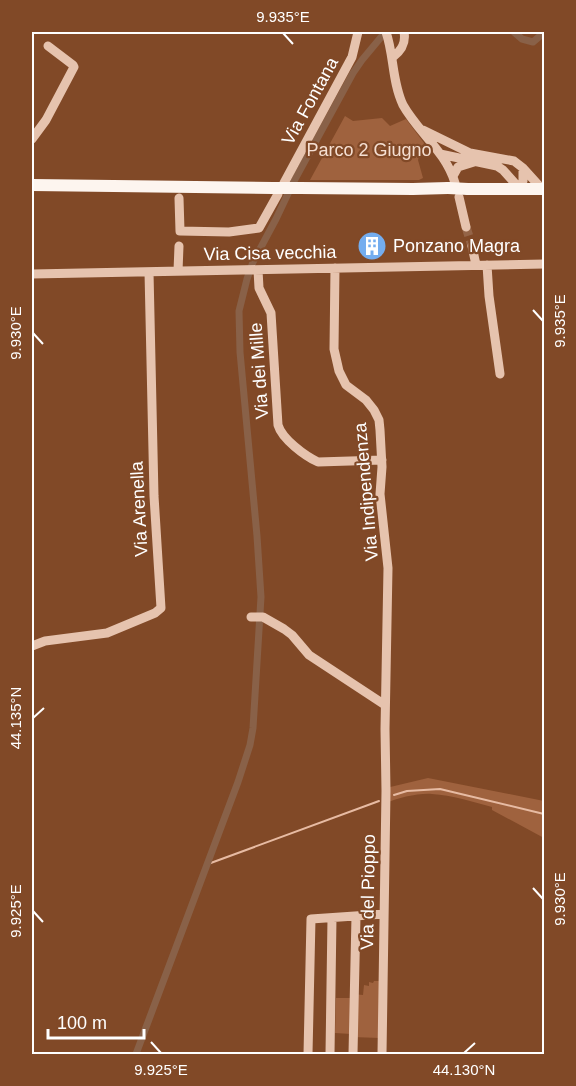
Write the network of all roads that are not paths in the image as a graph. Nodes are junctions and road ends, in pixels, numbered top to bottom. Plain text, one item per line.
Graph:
1 (358, 32) edge
2 (386, 32) edge
3 (404, 32) edge
4 (48, 46) dead end
5 (393, 57) junction
6 (420, 129) junction
7 (32, 139) edge
8 (451, 143) junction
9 (440, 154) junction
10 (477, 161) junction
11 (523, 168) junction
12 (506, 174) junction
13 (452, 182) junction
14 (32, 185) edge
15 (278, 188) junction
16 (499, 189) junction
17 (520, 189) junction
18 (543, 189) edge
19 (464, 193) junction
20 (179, 198) dead end
21 (466, 227) tunnel mouth
22 (180, 246) dead end
23 (472, 246) tunnel mouth
24 (544, 264) edge
25 (476, 265) junction
26 (487, 265) junction
27 (334, 268) junction
28 (252, 270) junction
29 (178, 271) junction
30 (149, 272) junction
31 (32, 274) edge
32 (500, 374) dead end
33 (382, 460) junction
34 (256, 617) dead end
35 (32, 646) edge
36 (385, 705) junction
37 (385, 729) joint
38 (384, 914) junction
39 (356, 916) junction
40 (332, 918) junction
41 (308, 1054) edge
42 (330, 1054) edge
43 (354, 1054) edge
44 (382, 1054) edge

1 - 15 street, Via Fontana
2 - 5 street
3 - 5 street
4 - 7 street
5 - 6 street
6 - 8 street
6 - 9 street
8 - 9 street
8 - 11 street
9 - 10 street
9 - 13 street
10 - 12 street
10 - 13 street
11 - 17 street
11 - 18 street
12 - 16 street
12 - 17 street
13 - 15 main road, bridge
13 - 19 main road, bridge
14 - 15 main road
15 - 20 street, Via Fontana
16 - 17 main road
16 - 19 main road
17 - 18 main road
19 - 21 street
22 - 29 street
23 - 25 street
24 - 26 street, Via Cisa vecchia
25 - 26 street, Via Cisa vecchia
25 - 27 street, Via Cisa vecchia
26 - 32 street
27 - 28 street, Via Cisa vecchia
27 - 33 street, Via Indipendenza
28 - 29 street, Via Cisa vecchia
28 - 33 street, Via dei Mille
29 - 30 street, Via Cisa vecchia
30 - 31 street, Via Cisa vecchia
30 - 35 street, Via Arenella
33 - 36 street, Via Indipendenza
34 - 36 street
36 - 37 street, Via Indipendenza
37 - 38 street, Via del Pioppo
38 - 39 street
38 - 44 street, Via del Pioppo
39 - 40 street
39 - 43 street
40 - 41 street
40 - 42 street

